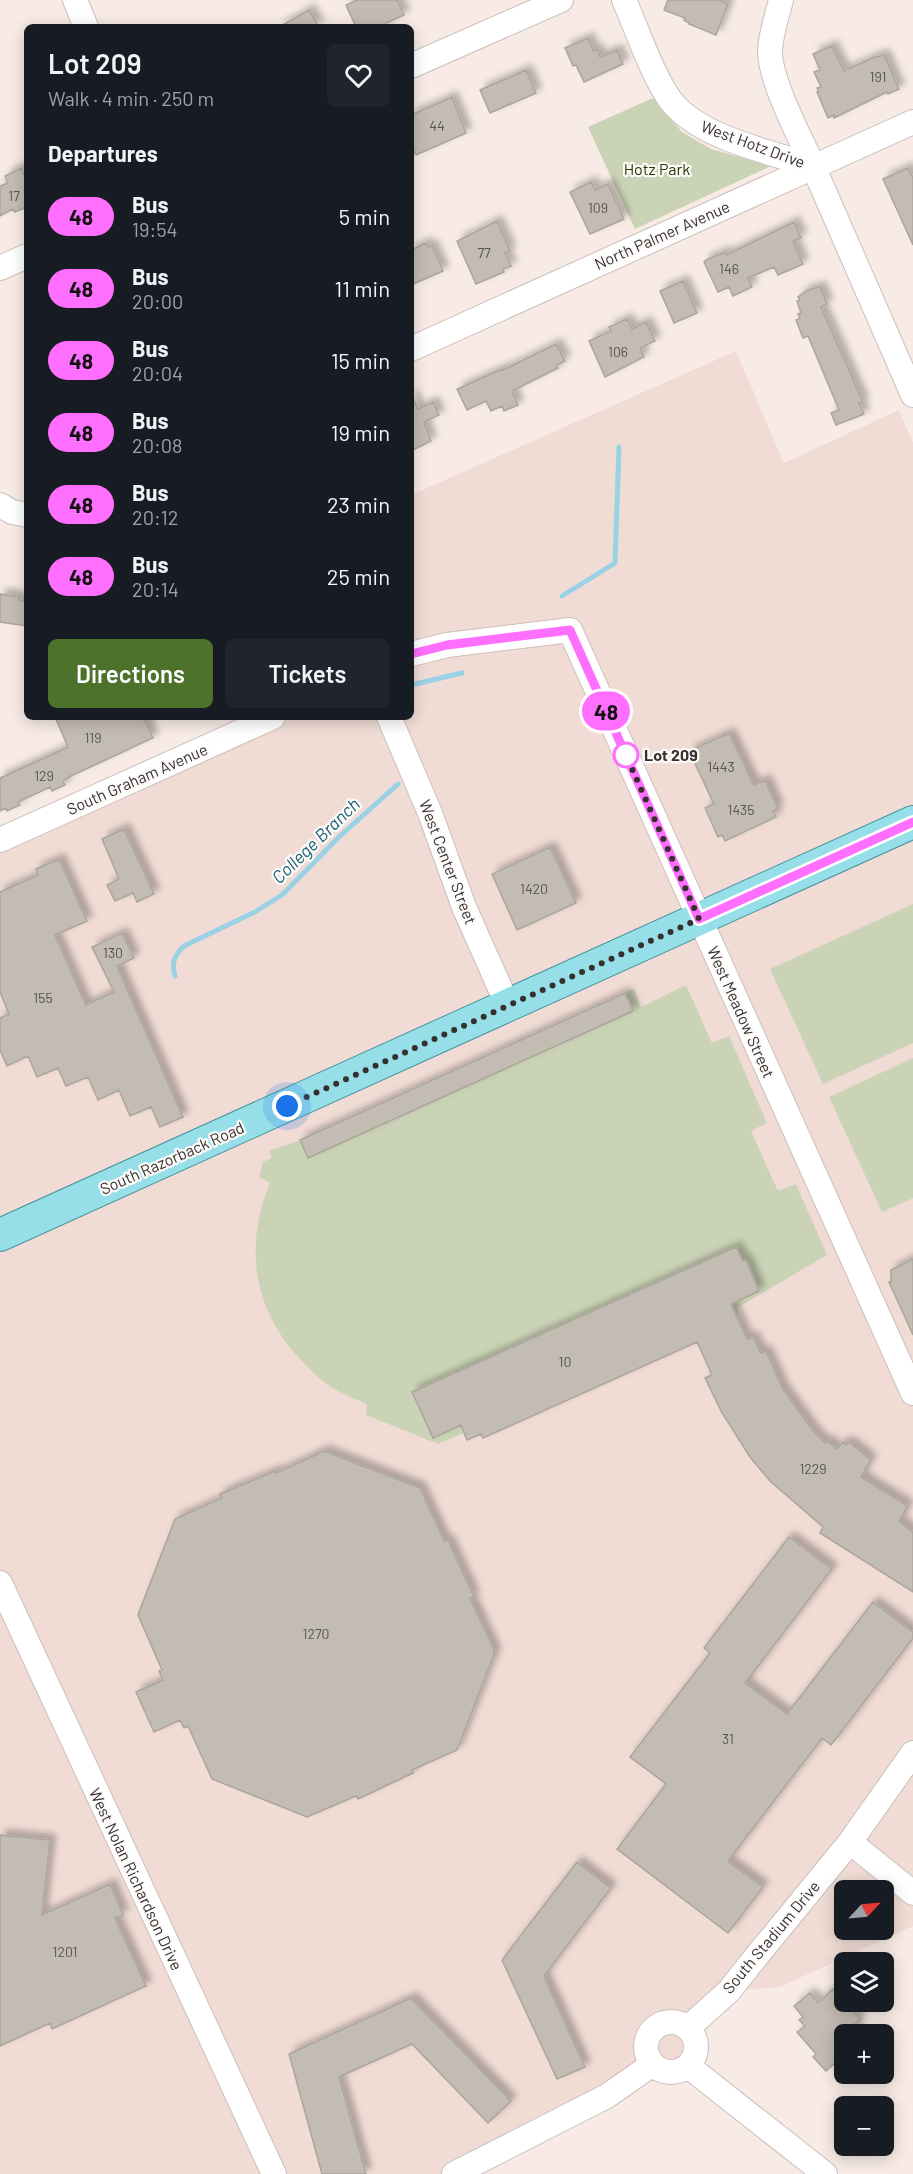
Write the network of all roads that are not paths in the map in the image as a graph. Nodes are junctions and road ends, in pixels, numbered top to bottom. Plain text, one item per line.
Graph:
1 (75, 0) edge
2 (561, 0) edge
3 (624, 0) edge
4 (781, 0) edge
5 (85, 24) edge
6 (414, 65) edge
7 (913, 122) edge
8 (813, 166) junction
9 (24, 257) edge
10 (0, 268) edge
11 (414, 348) edge
12 (913, 395) edge
13 (414, 653) edge
14 (266, 720) edge
15 (389, 720) edge
16 (913, 822) edge
17 (0, 840) edge
18 (699, 919) junction
19 (508, 1006) junction
20 (0, 1235) edge
21 (913, 1393) edge
22 (0, 1583) edge
23 (913, 1753) edge
24 (850, 1842) junction
25 (913, 1893) edge
26 (688, 2028) junction
27 (652, 2064) junction
28 (688, 2066) junction
29 (274, 2174) edge
30 (454, 2174) edge
31 (825, 2174) edge

1 - 5 street
2 - 6 street
3 - 8 street, West Hotz Drive
4 - 8 street
7 - 8 street, North Palmer Avenue
8 - 11 street, North Palmer Avenue
8 - 12 street, West Hotz Drive
9 - 10 street
13 - 18 street, West Meadow Street
14 - 17 street, South Graham Avenue
15 - 19 street, West Center Street
16 - 18 main road, South Razorback Road
18 - 19 main road, South Razorback Road
18 - 21 street, West Meadow Street
19 - 20 main road, South Razorback Road
22 - 29 street, West Nolan Richardson Drive
23 - 24 street, South Stadium Drive
24 - 25 street
24 - 26 street, South Stadium Drive
26 - 27 street
26 - 28 street
27 - 28 street
27 - 30 street
28 - 31 street

